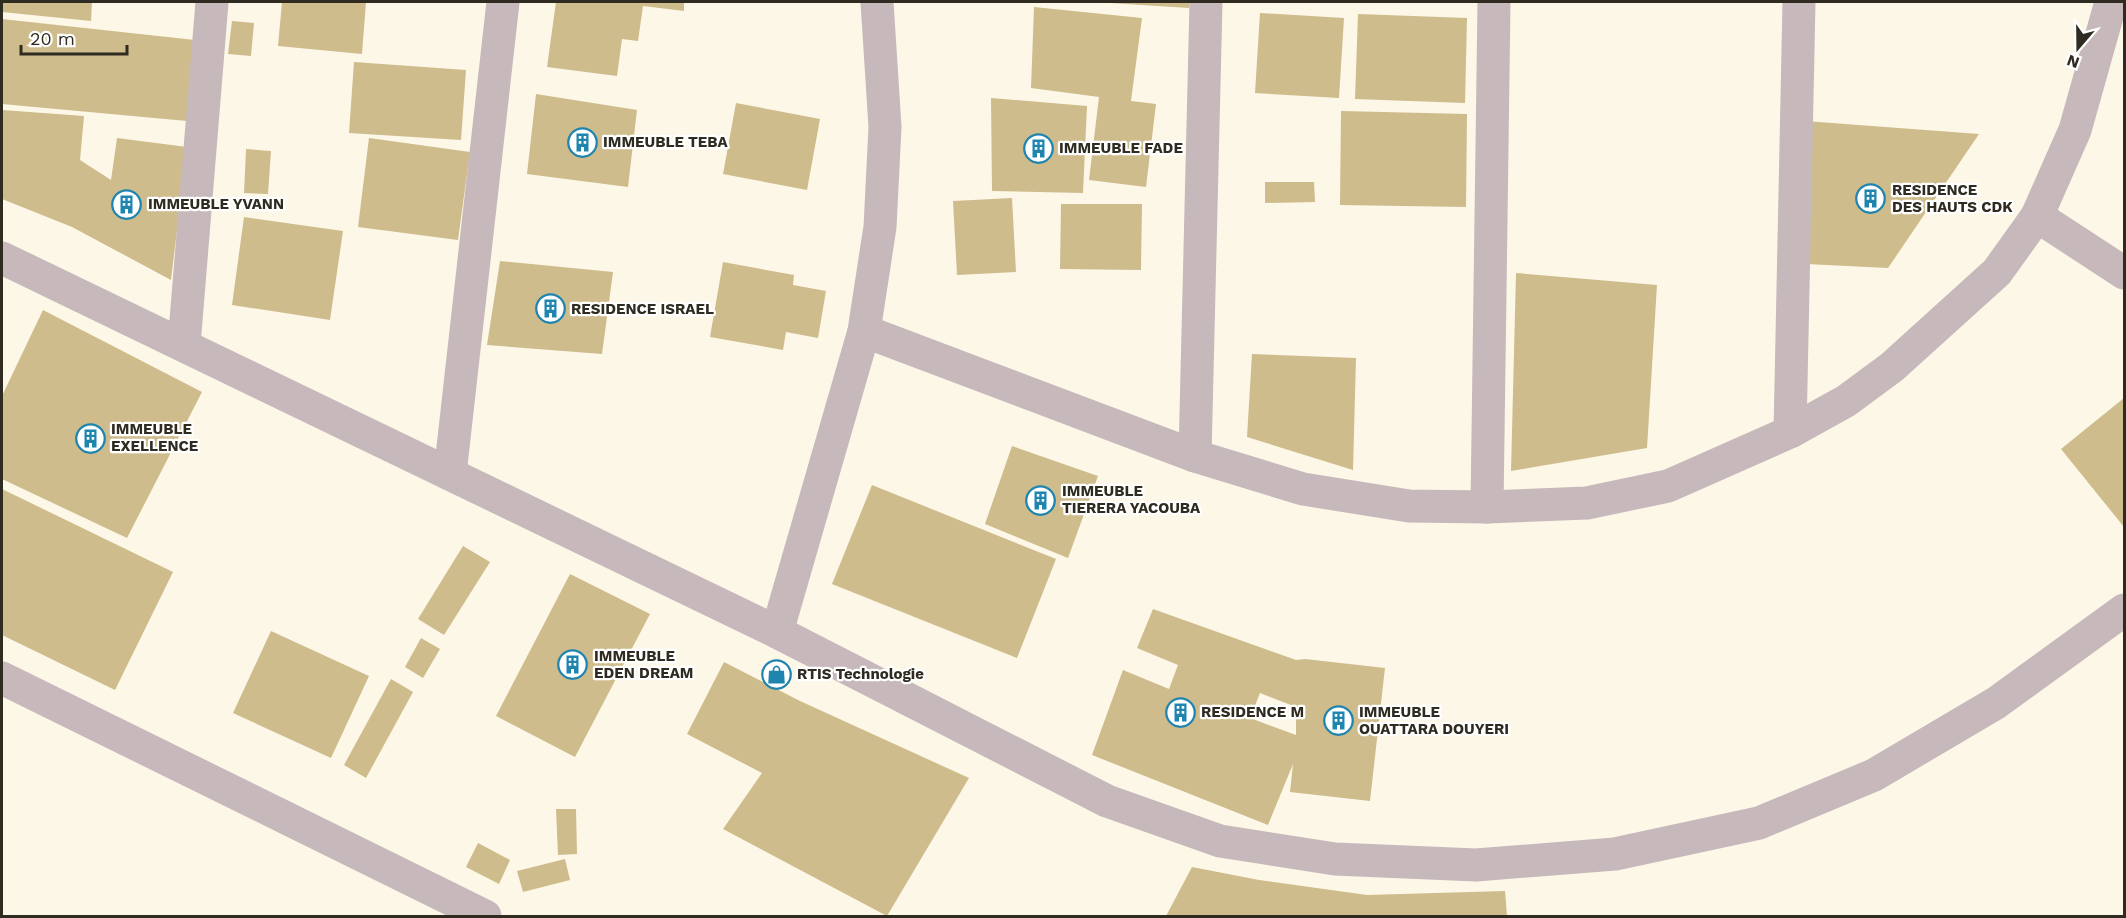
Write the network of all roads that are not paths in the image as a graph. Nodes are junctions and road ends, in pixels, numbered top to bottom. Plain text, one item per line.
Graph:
1 (212, 2) edge
2 (502, 2) edge
3 (877, 2) edge
4 (1206, 2) edge
5 (1494, 2) edge
6 (1799, 2) edge
7 (2111, 2) edge
8 (2037, 216) junction
9 (2, 258) edge
10 (2124, 273) edge
11 (864, 331) junction
12 (184, 345) junction
13 (1790, 432) junction
14 (1195, 456) junction
15 (450, 474) junction
16 (1487, 507) junction
17 (2124, 610) edge
18 (777, 632) junction
19 (2, 678) edge
20 (485, 916) edge

1 - 12 street
2 - 15 street
3 - 11 street
4 - 14 street
5 - 16 street
6 - 13 street
7 - 8 street
8 - 10 street
8 - 13 street
9 - 12 street
11 - 14 street
11 - 18 street
12 - 15 street
13 - 16 street
14 - 16 street
15 - 18 street
17 - 18 street
19 - 20 street

